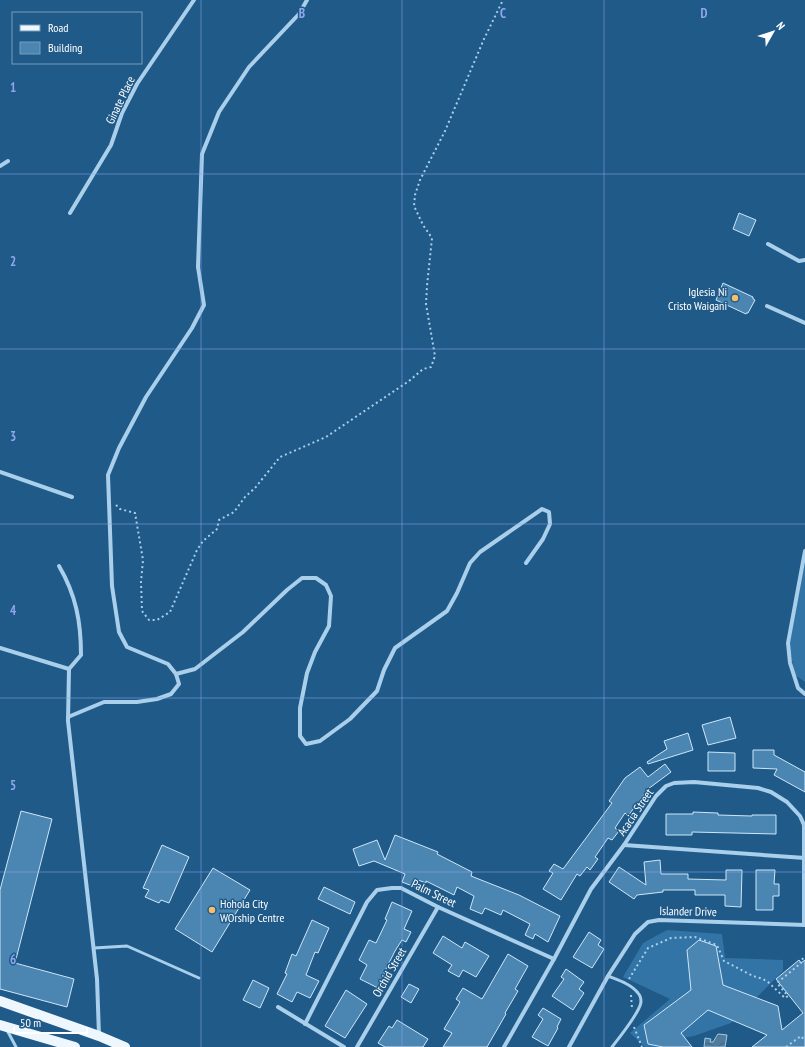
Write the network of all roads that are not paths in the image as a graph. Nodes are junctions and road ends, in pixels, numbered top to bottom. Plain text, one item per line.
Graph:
1 (194, 0) edge
2 (307, 0) edge
3 (8, 161) dead end
4 (0, 166) edge
5 (70, 213) dead end
6 (768, 244) dead end
7 (805, 260) edge
8 (767, 306) dead end
9 (805, 323) edge
10 (0, 472) edge
11 (72, 497) dead end
12 (805, 551) edge
13 (526, 563) dead end
14 (59, 566) dead end
15 (0, 648) edge
16 (69, 669) junction
17 (176, 674) junction
18 (805, 694) edge
19 (68, 718) junction
20 (624, 845) junction
21 (804, 858) edge
22 (438, 906) junction
23 (805, 925) edge
24 (94, 948) junction
25 (554, 959) junction
26 (608, 976) junction
27 (199, 978) dead end
28 (0, 1001) edge
29 (278, 1007) dead end
30 (305, 1024) junction
31 (2, 1026) edge
32 (99, 1036) junction
33 (16, 1047) edge
34 (75, 1047) edge
35 (125, 1047) edge
36 (344, 1047) edge
37 (358, 1047) edge
38 (504, 1047) edge
39 (568, 1047) edge
40 (612, 1047) edge

1 - 5 street, Ginate Place
2 - 17 street
3 - 4 street
6 - 7 street
8 - 9 street
10 - 11 street
12 - 18 street
13 - 17 street
14 - 16 street
15 - 16 street
16 - 19 street
17 - 19 street
19 - 24 street
20 - 21 street
20 - 21 street, Acacia Street
20 - 25 street, Acacia Street
21 - 23 street, Acacia Street
22 - 25 street, Palm Street
22 - 30 street, Palm Street
22 - 37 street, Orchid Street
23 - 26 street, Islander Drive
24 - 27 lane
24 - 32 street
25 - 38 street, Acacia Street
26 - 39 street, Islander Drive
26 - 40 lane
28 - 32 main road
29 - 30 street
30 - 36 street
31 - 33 lane
31 - 34 main road
32 - 35 main road

